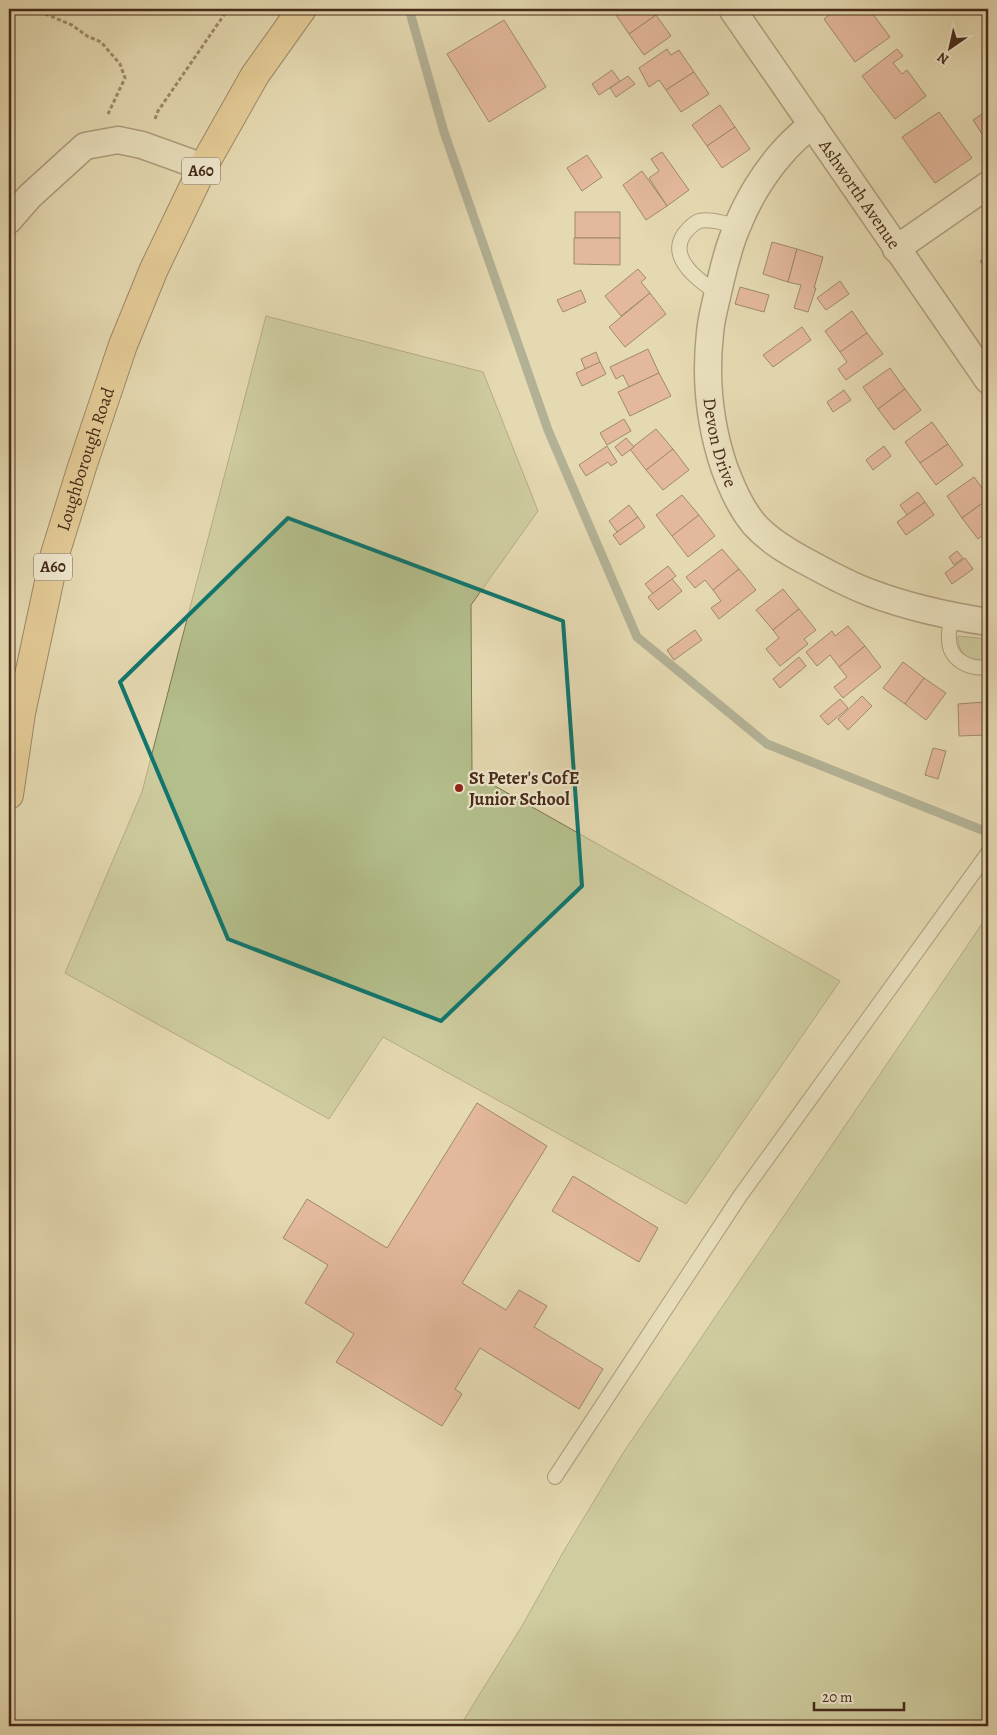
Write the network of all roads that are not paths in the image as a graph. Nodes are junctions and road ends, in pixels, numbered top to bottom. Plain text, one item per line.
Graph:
1 (302, 9) edge
2 (732, 9) edge
3 (812, 124) junction
4 (203, 167) junction
5 (988, 184) edge
6 (9, 220) edge
7 (737, 226) junction
8 (896, 249) junction
9 (718, 294) junction
10 (988, 380) edge
11 (952, 616) junction
12 (988, 622) edge
13 (988, 667) edge
14 (9, 795) edge
15 (988, 853) edge
16 (555, 1477) dead end

1 - 4 main road, Loughborough Road / A60
2 - 3 street, Ashworth Avenue
3 - 7 street, Devon Drive
3 - 8 street, Ashworth Avenue
4 - 6 street
4 - 14 main road, Loughborough Road / A60
5 - 8 street
7 - 9 street, Devon Drive
7 - 9 lane
8 - 10 street, Ashworth Avenue
9 - 11 street, Devon Drive
11 - 12 street, Devon Drive
11 - 13 lane
15 - 16 lane

